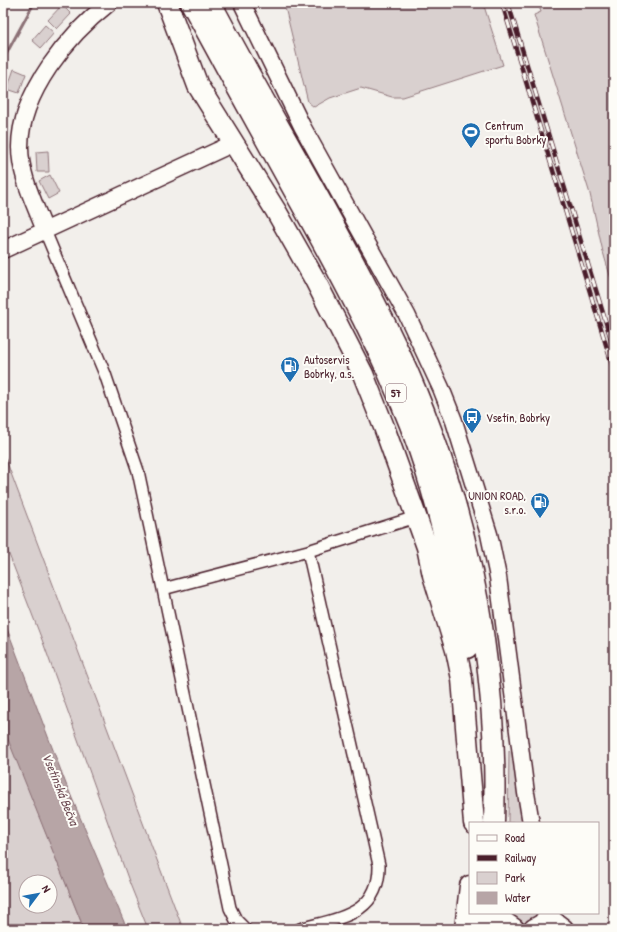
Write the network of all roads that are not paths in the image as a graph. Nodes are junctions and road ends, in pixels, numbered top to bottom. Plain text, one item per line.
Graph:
1 (167, 3) edge
2 (191, 3) edge
3 (211, 3) edge
4 (242, 3) edge
5 (108, 4) edge
6 (234, 142) junction
7 (44, 231) junction
8 (3, 250) edge
9 (416, 517) junction
10 (308, 551) junction
11 (163, 589) junction
12 (495, 786) junction
13 (475, 822) edge
14 (475, 822) edge
15 (494, 822) edge
16 (500, 822) edge
17 (531, 822) edge
18 (469, 895) edge
19 (487, 914) edge
20 (500, 914) edge
21 (245, 929) edge
22 (300, 929) edge
23 (465, 929) edge
24 (485, 929) edge
25 (514, 929) edge

1 - 6 highway
2 - 13 highway, 57
3 - 12 highway, 57
4 - 17 main road
5 - 7 main road
6 - 7 main road
6 - 9 highway
7 - 8 main road
7 - 11 street
9 - 10 street
9 - 14 highway
10 - 11 street
10 - 22 street
11 - 21 street
12 - 15 highway, 57
12 - 16 highway
18 - 23 highway
19 - 24 highway
20 - 25 highway

